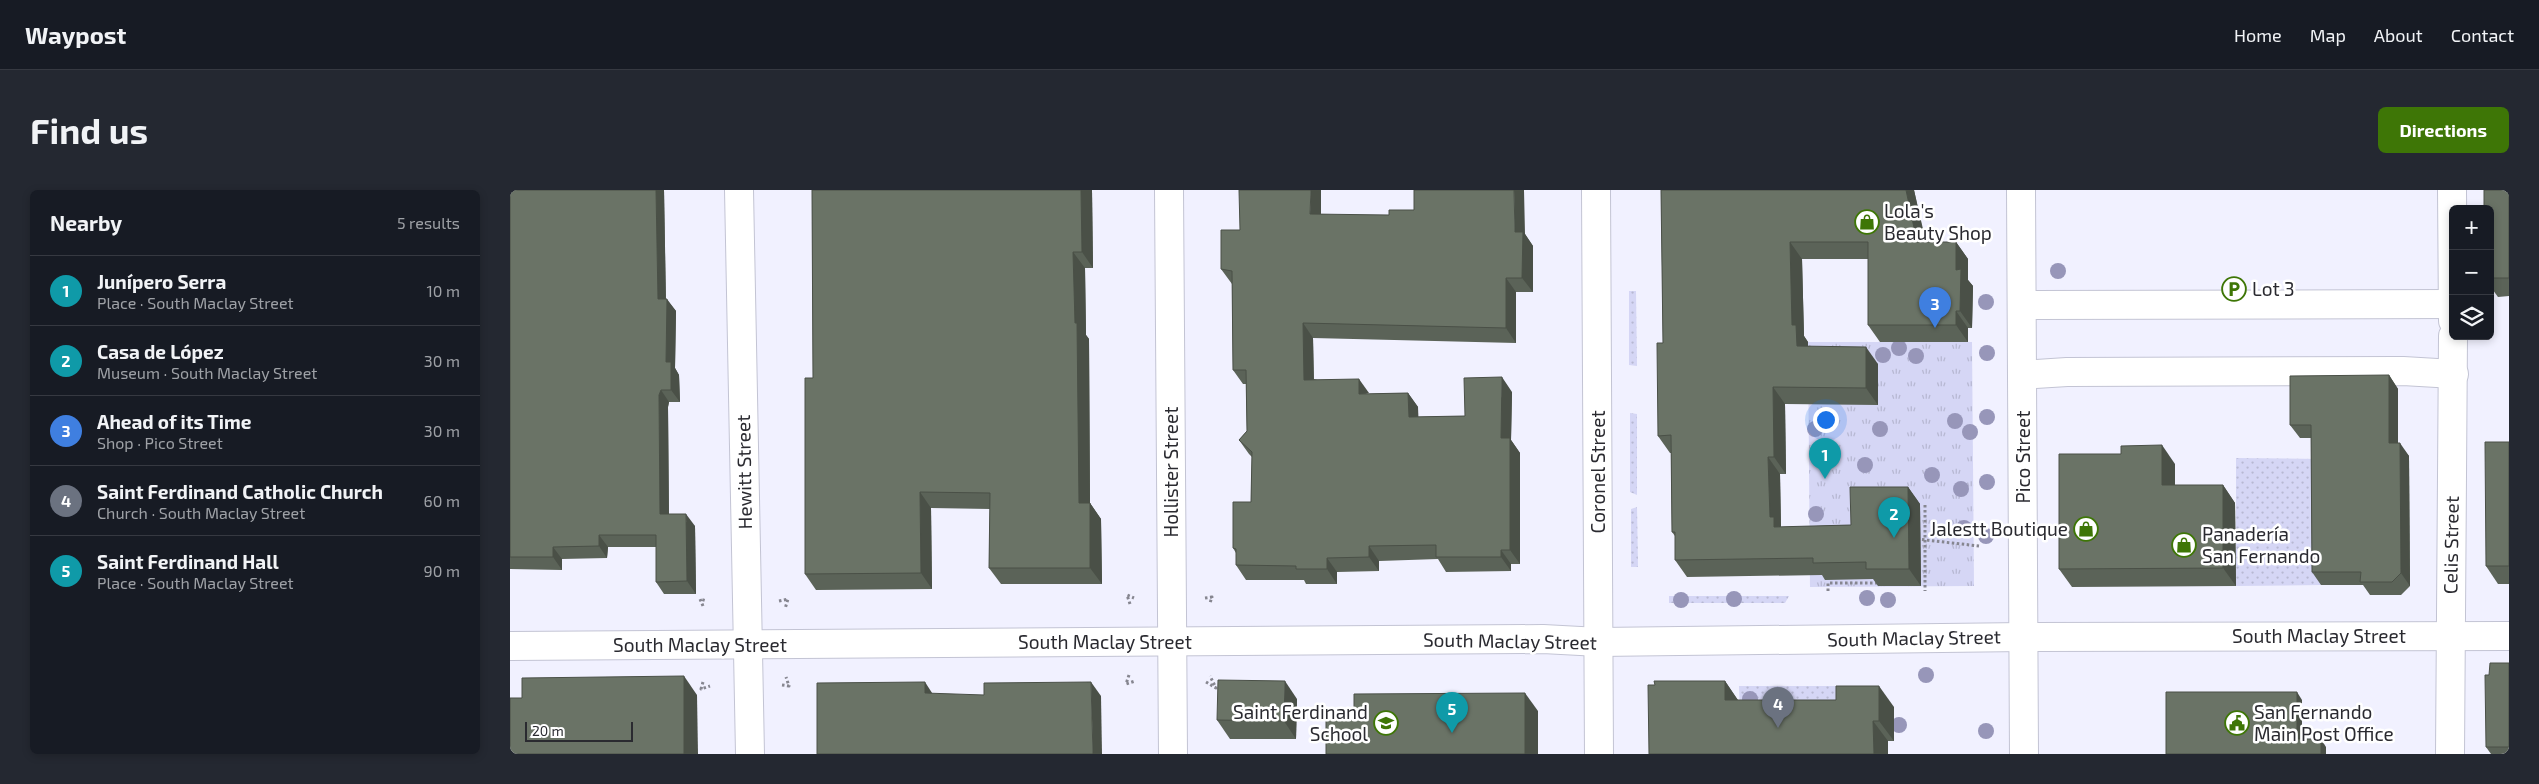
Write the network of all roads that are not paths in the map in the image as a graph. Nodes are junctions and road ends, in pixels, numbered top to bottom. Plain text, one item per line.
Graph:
1 (739, 190) edge
2 (1170, 190) edge
3 (1596, 190) edge
4 (2021, 190) edge
5 (2452, 190) edge
6 (2452, 295) edge
7 (2449, 304) edge
8 (2022, 305) junction
9 (2453, 340) edge
10 (2454, 374) junction
11 (2022, 375) junction
12 (2450, 635) junction
13 (2509, 636) edge
14 (2024, 637) junction
15 (1172, 642) junction
16 (1598, 642) junction
17 (747, 644) junction
18 (510, 646) edge
19 (750, 754) edge
20 (1173, 754) edge
21 (1599, 754) edge
22 (2024, 754) edge
23 (2450, 754) edge

1 - 17 street, Hewitt Street
2 - 15 street, Hollister Street
3 - 16 street, Coronel Street
4 - 8 street, Pico Street
5 - 6 street
7 - 8 street
8 - 11 street, Pico Street
9 - 10 street, Celis Street
10 - 11 street
10 - 12 street, Celis Street
11 - 14 street, Pico Street
12 - 13 street, South Maclay Street
12 - 14 street, South Maclay Street
12 - 23 street, Celis Street
14 - 16 street, South Maclay Street
14 - 22 street, Pico Street
15 - 16 street, South Maclay Street
15 - 17 street, South Maclay Street
15 - 20 street, Hollister Street
16 - 21 street, Coronel Street
17 - 18 street, South Maclay Street
17 - 19 street, Hewitt Street

